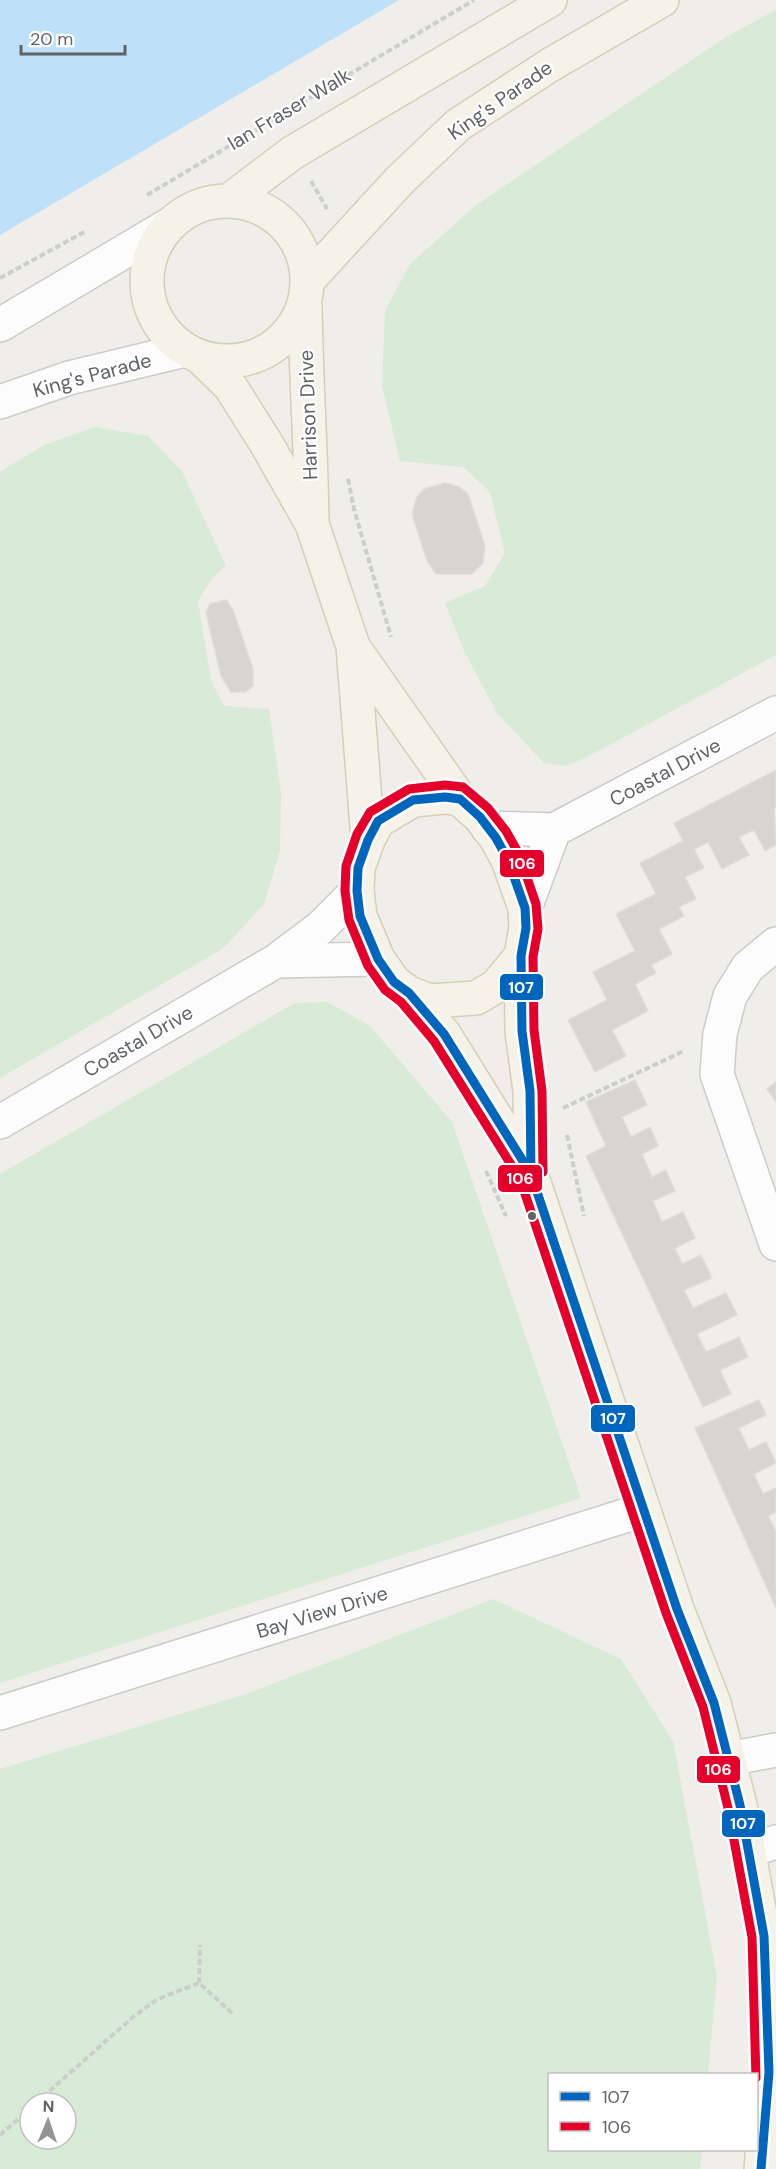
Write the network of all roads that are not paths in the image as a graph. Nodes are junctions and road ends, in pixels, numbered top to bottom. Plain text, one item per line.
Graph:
1 (550, 0) edge
2 (662, 0) edge
3 (230, 200) junction
4 (169, 225) junction
5 (307, 292) junction
6 (0, 325) edge
7 (193, 353) junction
8 (0, 402) edge
9 (312, 524) junction
10 (353, 646) junction
11 (776, 714) edge
12 (460, 799) junction
13 (488, 828) junction
14 (554, 830) junction
15 (368, 840) junction
16 (357, 891) junction
17 (525, 908) junction
18 (776, 944) edge
19 (521, 956) junction
20 (378, 959) junction
21 (276, 961) junction
22 (408, 993) junction
23 (0, 1122) edge
24 (531, 1174) junction
25 (776, 1244) edge
26 (643, 1510) junction
27 (0, 1713) edge
28 (776, 1750) edge
29 (728, 1759) junction
30 (762, 1846) edge
31 (761, 2169) edge

1 - 3 main road
2 - 5 main road, King's Parade
3 - 4 main road
3 - 5 main road
4 - 6 street
4 - 7 main road
5 - 7 main road
5 - 9 main road, Harrison Drive
7 - 8 street, King's Parade
7 - 9 main road, Harrison Drive
9 - 10 main road, Harrison Drive
10 - 12 main road, Harrison Drive
10 - 15 main road, Harrison Drive
11 - 14 street, Coastal Drive
12 - 13 main road
12 - 15 main road
13 - 14 street, Coastal Drive
13 - 17 main road
14 - 17 street
15 - 16 main road
16 - 20 main road
16 - 21 street, Coastal Drive
17 - 19 main road
18 - 25 street
19 - 22 main road
19 - 24 main road
20 - 21 street
20 - 22 main road
21 - 23 street, Coastal Drive
22 - 24 main road
24 - 26 main road
26 - 27 street, Bay View Drive
26 - 29 main road
28 - 29 street
29 - 30 main road
30 - 31 main road

